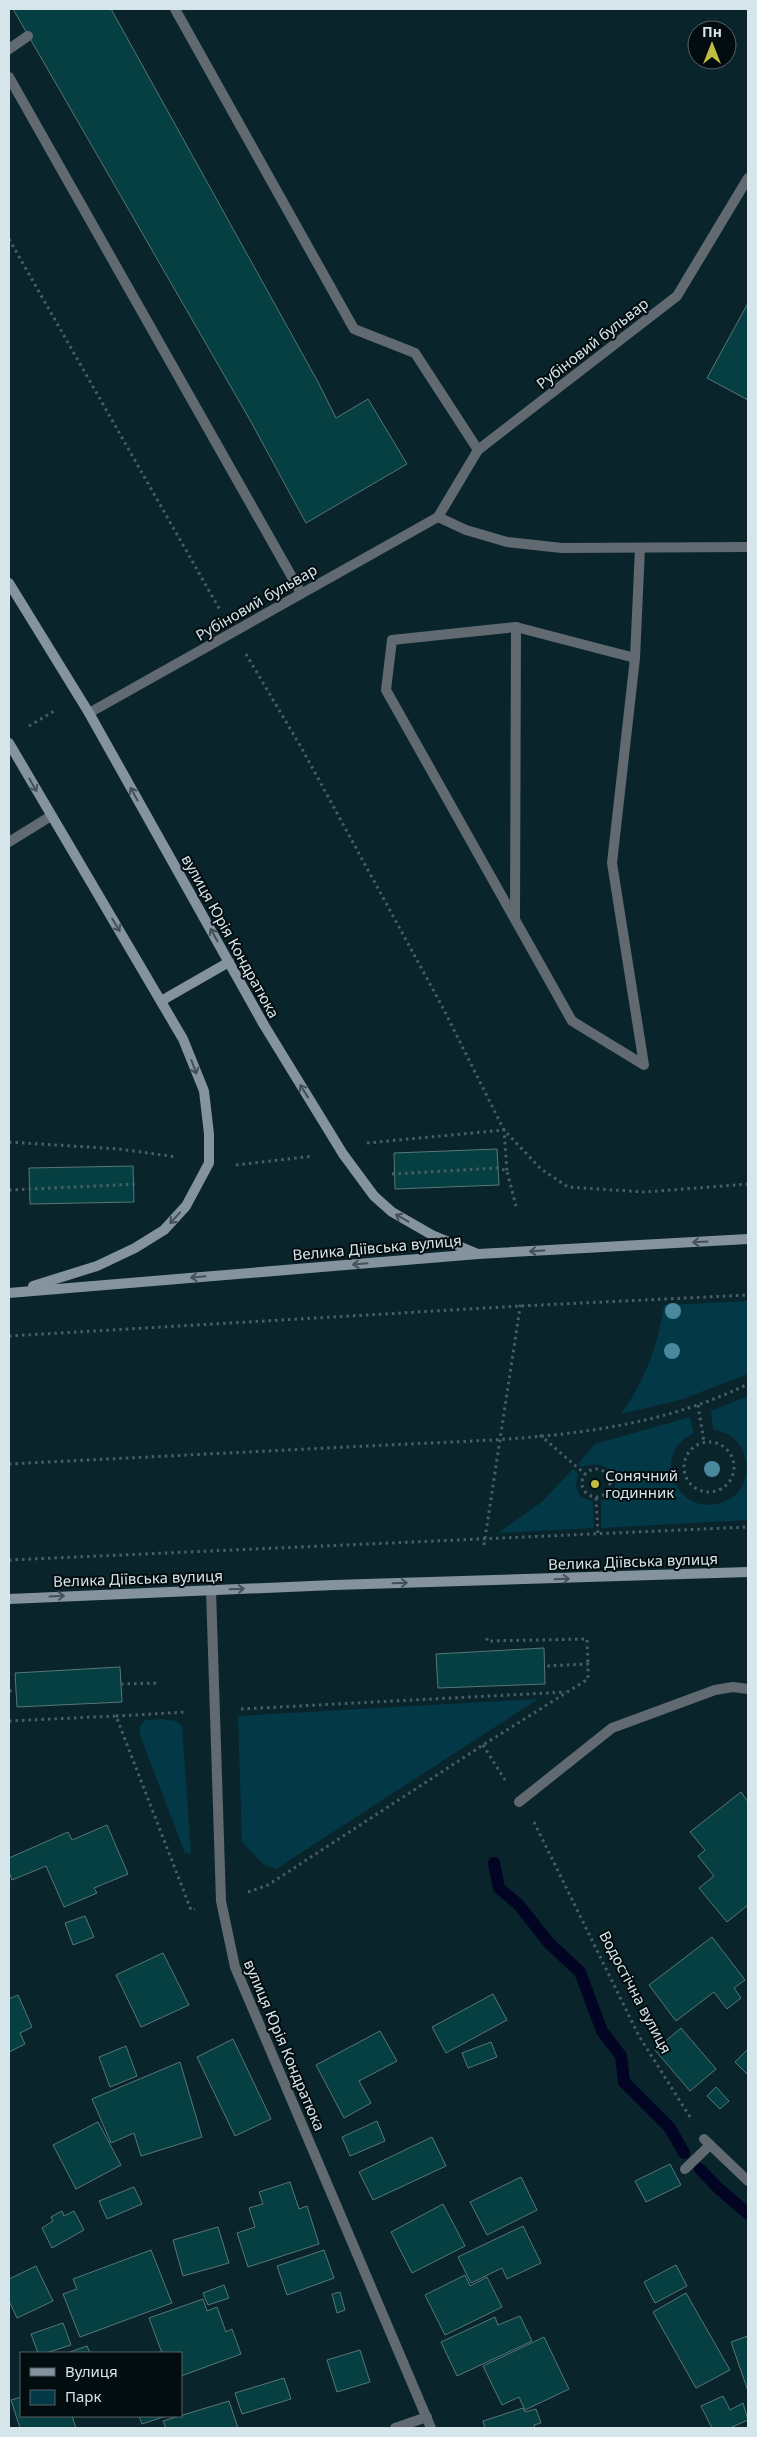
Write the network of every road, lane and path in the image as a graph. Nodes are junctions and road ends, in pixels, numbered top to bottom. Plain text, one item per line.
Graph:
1 (175, 9) edge
2 (28, 36) dead end
3 (9, 49) edge
4 (9, 77) edge
5 (748, 178) edge
6 (9, 239) edge
7 (478, 450) junction
8 (438, 517) junction
9 (748, 547) edge
10 (640, 548) junction
11 (9, 583) edge
12 (301, 593) junction
13 (516, 627) junction
14 (233, 633) junction
15 (635, 658) junction
16 (56, 710) dead end
17 (89, 713) junction
18 (26, 728) dead end
19 (9, 744) edge
20 (51, 816) junction
21 (9, 842) edge
22 (515, 920) junction
23 (229, 962) junction
24 (161, 1001) junction
25 (504, 1130) junction
26 (9, 1142) edge
27 (363, 1145) dead end
28 (316, 1156) dead end
29 (177, 1158) dead end
30 (236, 1165) dead end
31 (507, 1171) junction
32 (392, 1174) dead end
33 (139, 1184) dead end
34 (748, 1184) edge
35 (9, 1190) edge
36 (517, 1210) dead end
37 (748, 1239) edge
38 (478, 1254) junction
39 (11, 1293) edge
40 (748, 1295) edge
41 (520, 1300) dead end
42 (520, 1306) junction
43 (9, 1336) edge
44 (748, 1384) edge
45 (698, 1405) junction
46 (540, 1436) junction
47 (500, 1439) junction
48 (704, 1442) junction
49 (9, 1464) edge
50 (584, 1474) junction
51 (596, 1498) junction
52 (748, 1527) edge
53 (598, 1534) junction
54 (485, 1540) junction
55 (484, 1545) dead end
56 (9, 1560) edge
57 (748, 1572) edge
58 (211, 1590) junction
59 (9, 1599) edge
60 (487, 1638) dead end
61 (588, 1664) junction
62 (545, 1666) dead end
63 (160, 1683) dead end
64 (121, 1684) dead end
65 (748, 1689) edge
66 (16, 1690) dead end
67 (9, 1692) edge
68 (567, 1692) junction
69 (232, 1709) dead end
70 (189, 1712) dead end
71 (116, 1716) junction
72 (9, 1721) edge
73 (483, 1745) junction
74 (519, 1802) junction
75 (221, 1901) junction
76 (707, 2142) junction
77 (685, 2169) dead end
78 (748, 2181) edge
79 (427, 2417) junction
80 (394, 2428) edge
81 (431, 2428) edge

1 - 7 street
2 - 3 street
4 - 12 street
5 - 7 street, Рубіновий бульвар
6 - 14 path
7 - 8 street, Рубіновий бульвар
8 - 10 street
8 - 12 street, Рубіновий бульвар
9 - 10 street
10 - 15 street
11 - 17 main road, вулиця Юрія Кондратюка
12 - 14 street, Рубіновий бульвар
13 - 15 street
13 - 22 street
13 - 22 street
14 - 17 street, Рубіновий бульвар
14 - 25 path
15 - 22 street
16 - 18 path
23 -> 17 main road, вулиця Юрія Кондратюка
19 -> 20 main road
20 - 21 street
20 -> 24 main road
23 - 24 main road
38 -> 23 main road, вулиця Юрія Кондратюка
24 -> 39 main road
25 - 27 path
25 - 31 path
25 - 34 path
26 - 29 path
28 - 30 path
31 - 32 path
31 - 36 path
33 - 35 path
37 -> 38 main road, Велика Діївська вулиця
38 -> 39 main road, Велика Діївська вулиця
40 - 42 path
41 - 42 path
42 - 43 path
42 - 47 path
44 - 45 path
45 - 46 path
45 - 48 path
46 - 47 path
46 - 50 path
47 - 49 path
47 - 54 path
48 - 48 path
50 - 51 path
50 - 51 path
51 - 53 path
52 - 53 path
53 - 54 path
54 - 55 path
54 - 56 path
58 -> 57 main road, Велика Діївська вулиця
59 -> 58 main road, Велика Діївська вулиця
58 - 75 street, вулиця Юрія Кондратюка
60 - 61 path
61 - 62 path
61 - 68 path
63 - 64 path
65 - 74 street
66 - 67 path
68 - 69 path
68 - 73 path
70 - 71 path
71 - 72 path
71 - 75 path
73 - 74 path, Водостічна вулиця
73 - 75 path
74 - 76 path, Водостічна вулиця
75 - 79 street, вулиця Юрія Кондратюка
76 - 77 street
76 - 78 street
79 - 80 street
79 - 81 street, вулиця Юрія Кондратюка

